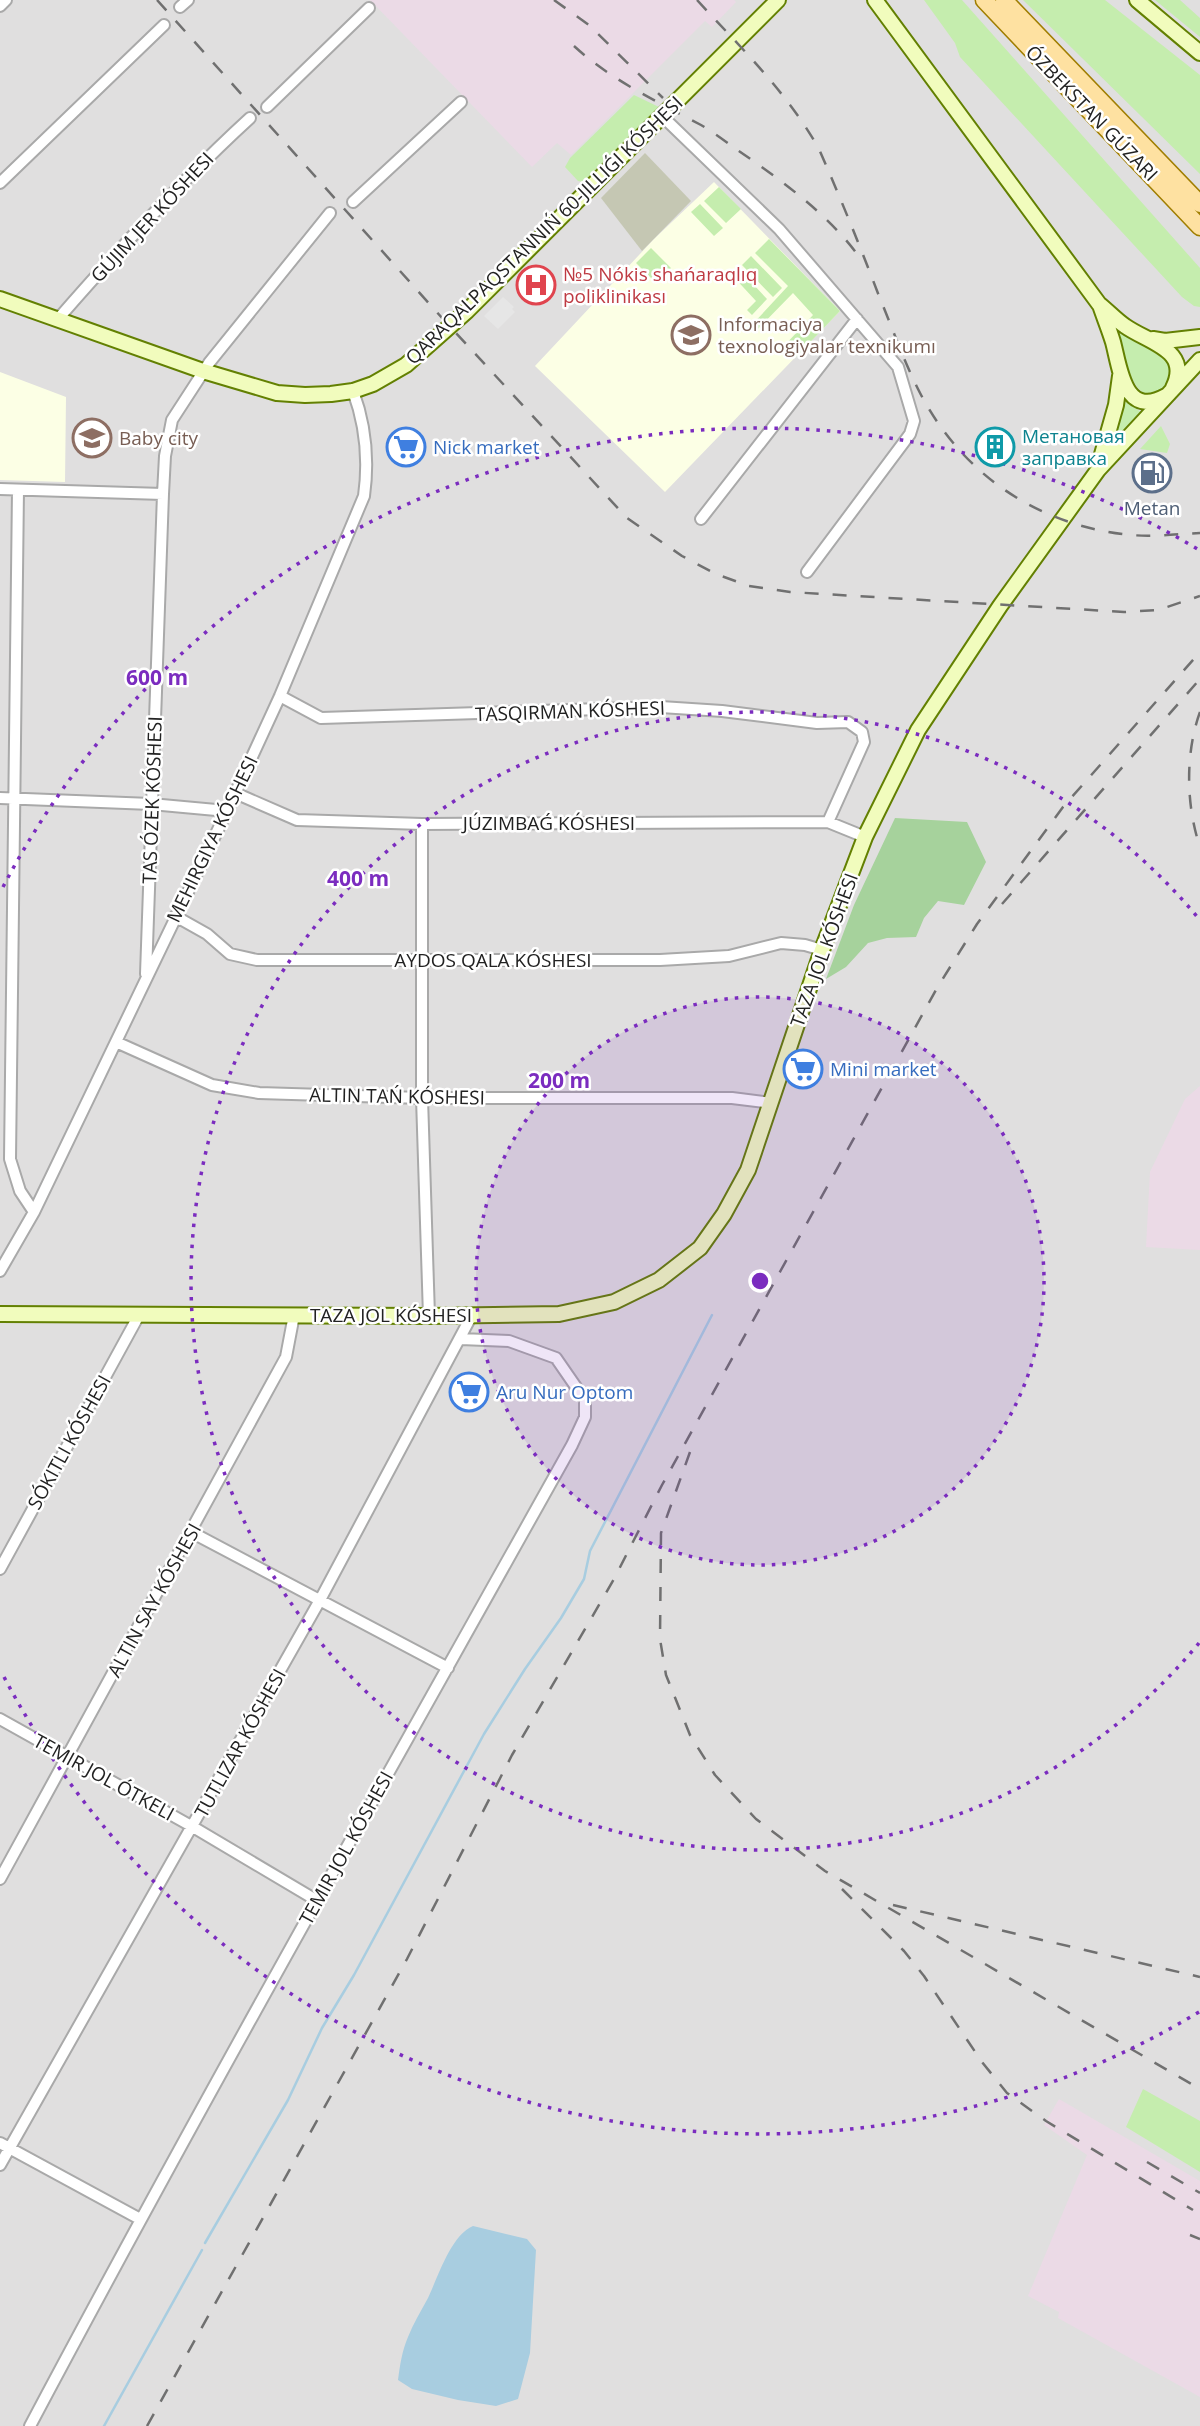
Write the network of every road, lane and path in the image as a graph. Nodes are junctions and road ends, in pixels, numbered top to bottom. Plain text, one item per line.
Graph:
1 (6, 0) edge
2 (778, 0) edge
3 (875, 0) edge
4 (984, 0) edge
5 (1004, 0) edge
6 (1137, 0) edge
7 (0, 6) edge
8 (369, 8) dead end
9 (164, 24) dead end
10 (1200, 53) edge
11 (461, 102) dead end
12 (267, 107) dead end
13 (662, 116) junction
14 (250, 118) dead end
15 (0, 183) edge
16 (353, 202) dead end
17 (1200, 204) edge
18 (330, 213) dead end
19 (1200, 227) edge
20 (0, 299) edge
21 (1099, 304) junction
22 (58, 319) junction
23 (857, 319) junction
24 (1145, 337) junction
25 (1200, 337) edge
26 (1200, 360) edge
27 (203, 371) junction
28 (1120, 375) junction
29 (353, 391) junction
30 (1171, 392) junction
31 (1098, 470) junction
32 (0, 489) edge
33 (18, 490) junction
34 (163, 494) junction
35 (701, 519) dead end
36 (807, 572) dead end
37 (280, 696) junction
38 (235, 793) junction
39 (0, 798) edge
40 (14, 799) junction
41 (151, 804) junction
42 (227, 811) junction
43 (828, 822) junction
44 (422, 824) junction
45 (865, 837) junction
46 (176, 916) junction
47 (821, 950) junction
48 (422, 959) junction
49 (145, 980) junction
50 (116, 1042) junction
51 (422, 1098) junction
52 (772, 1103) junction
53 (34, 1212) junction
54 (0, 1271) edge
55 (0, 1314) edge
56 (139, 1315) junction
57 (294, 1315) junction
58 (472, 1315) junction
59 (429, 1316) junction
60 (461, 1339) junction
61 (191, 1532) junction
62 (0, 1569) edge
63 (320, 1600) junction
64 (448, 1668) junction
65 (0, 1719) edge
66 (67, 1758) junction
67 (193, 1827) junction
68 (0, 1879) edge
69 (316, 1900) junction
70 (5, 2145) edge
71 (0, 2165) edge
72 (140, 2219) junction
73 (30, 2426) edge

1 - 7 street
2 - 13 main road
3 - 21 main road
4 - 19 main road
5 - 17 main road
6 - 10 main road
8 - 12 street
9 - 15 street
11 - 16 street
13 - 23 street
13 - 29 main road
14 - 22 street, GÚJIM JER KÓSHESI
18 - 27 street, TAS ÓZEK KÓSHESI
20 - 22 main road
21 - 24 main road
21 - 28 main road
22 - 27 main road
23 - 35 street
23 - 36 street
24 - 25 main road
24 - 30 main road
26 - 30 main road, TAZA JOL KÓSHESI
27 - 29 main road
27 - 34 street, TAS ÓZEK KÓSHESI
28 - 30 main road
28 - 31 main road
29 - 37 street, MEHIRGIYA KÓSHESI
30 - 31 main road, TAZA JOL KÓSHESI
31 - 45 main road, TAZA JOL KÓSHESI
32 - 33 street
33 - 34 street
33 - 40 street
34 - 41 street, TAS ÓZEK KÓSHESI
37 - 38 street, MEHIRGIYA KÓSHESI
37 - 43 street
38 - 42 street, MEHIRGIYA KÓSHESI
38 - 44 street, JÚZIMBAǴ KÓSHESI
39 - 40 street
40 - 41 street
40 - 53 street
41 - 42 street
41 - 49 street, TAS ÓZEK KÓSHESI
42 - 46 street, MEHIRGIYA KÓSHESI
43 - 44 street, JÚZIMBAǴ KÓSHESI
43 - 45 street, JÚZIMBAǴ KÓSHESI
44 - 48 street
45 - 47 main road, TAZA JOL KÓSHESI
46 - 48 street, AYDOS QALA KÓSHESI
46 - 49 street, MEHIRGIYA KÓSHESI
47 - 48 street, AYDOS QALA KÓSHESI
47 - 52 main road, TAZA JOL KÓSHESI
48 - 51 street
49 - 50 street, MEHIRGIYA KÓSHESI
50 - 51 street
50 - 53 street, MEHIRGIYA KÓSHESI
51 - 52 street
51 - 59 street
52 - 58 main road, TAZA JOL KÓSHESI
53 - 54 street, MEHIRGIYA KÓSHESI
55 - 56 main road, TAZA JOL KÓSHESI
56 - 57 main road, TAZA JOL KÓSHESI
56 - 62 street, SÓKITLI KÓSHESI
57 - 59 main road, TAZA JOL KÓSHESI
57 - 61 street
58 - 59 main road, TAZA JOL KÓSHESI
58 - 60 street
60 - 63 street
60 - 64 street, TEMIR JOL KÓSHESI
61 - 63 street
61 - 66 street
63 - 64 street
63 - 67 street
64 - 69 street, TEMIR JOL KÓSHESI
65 - 66 street, TEMIR JOL ÓTKELI
66 - 67 street, TEMIR JOL ÓTKELI
66 - 68 street
67 - 69 street, TEMIR JOL ÓTKELI
67 - 70 street
69 - 72 street, TEMIR JOL KÓSHESI
70 - 71 street
70 - 72 street
72 - 73 street, TEMIR JOL KÓSHESI

